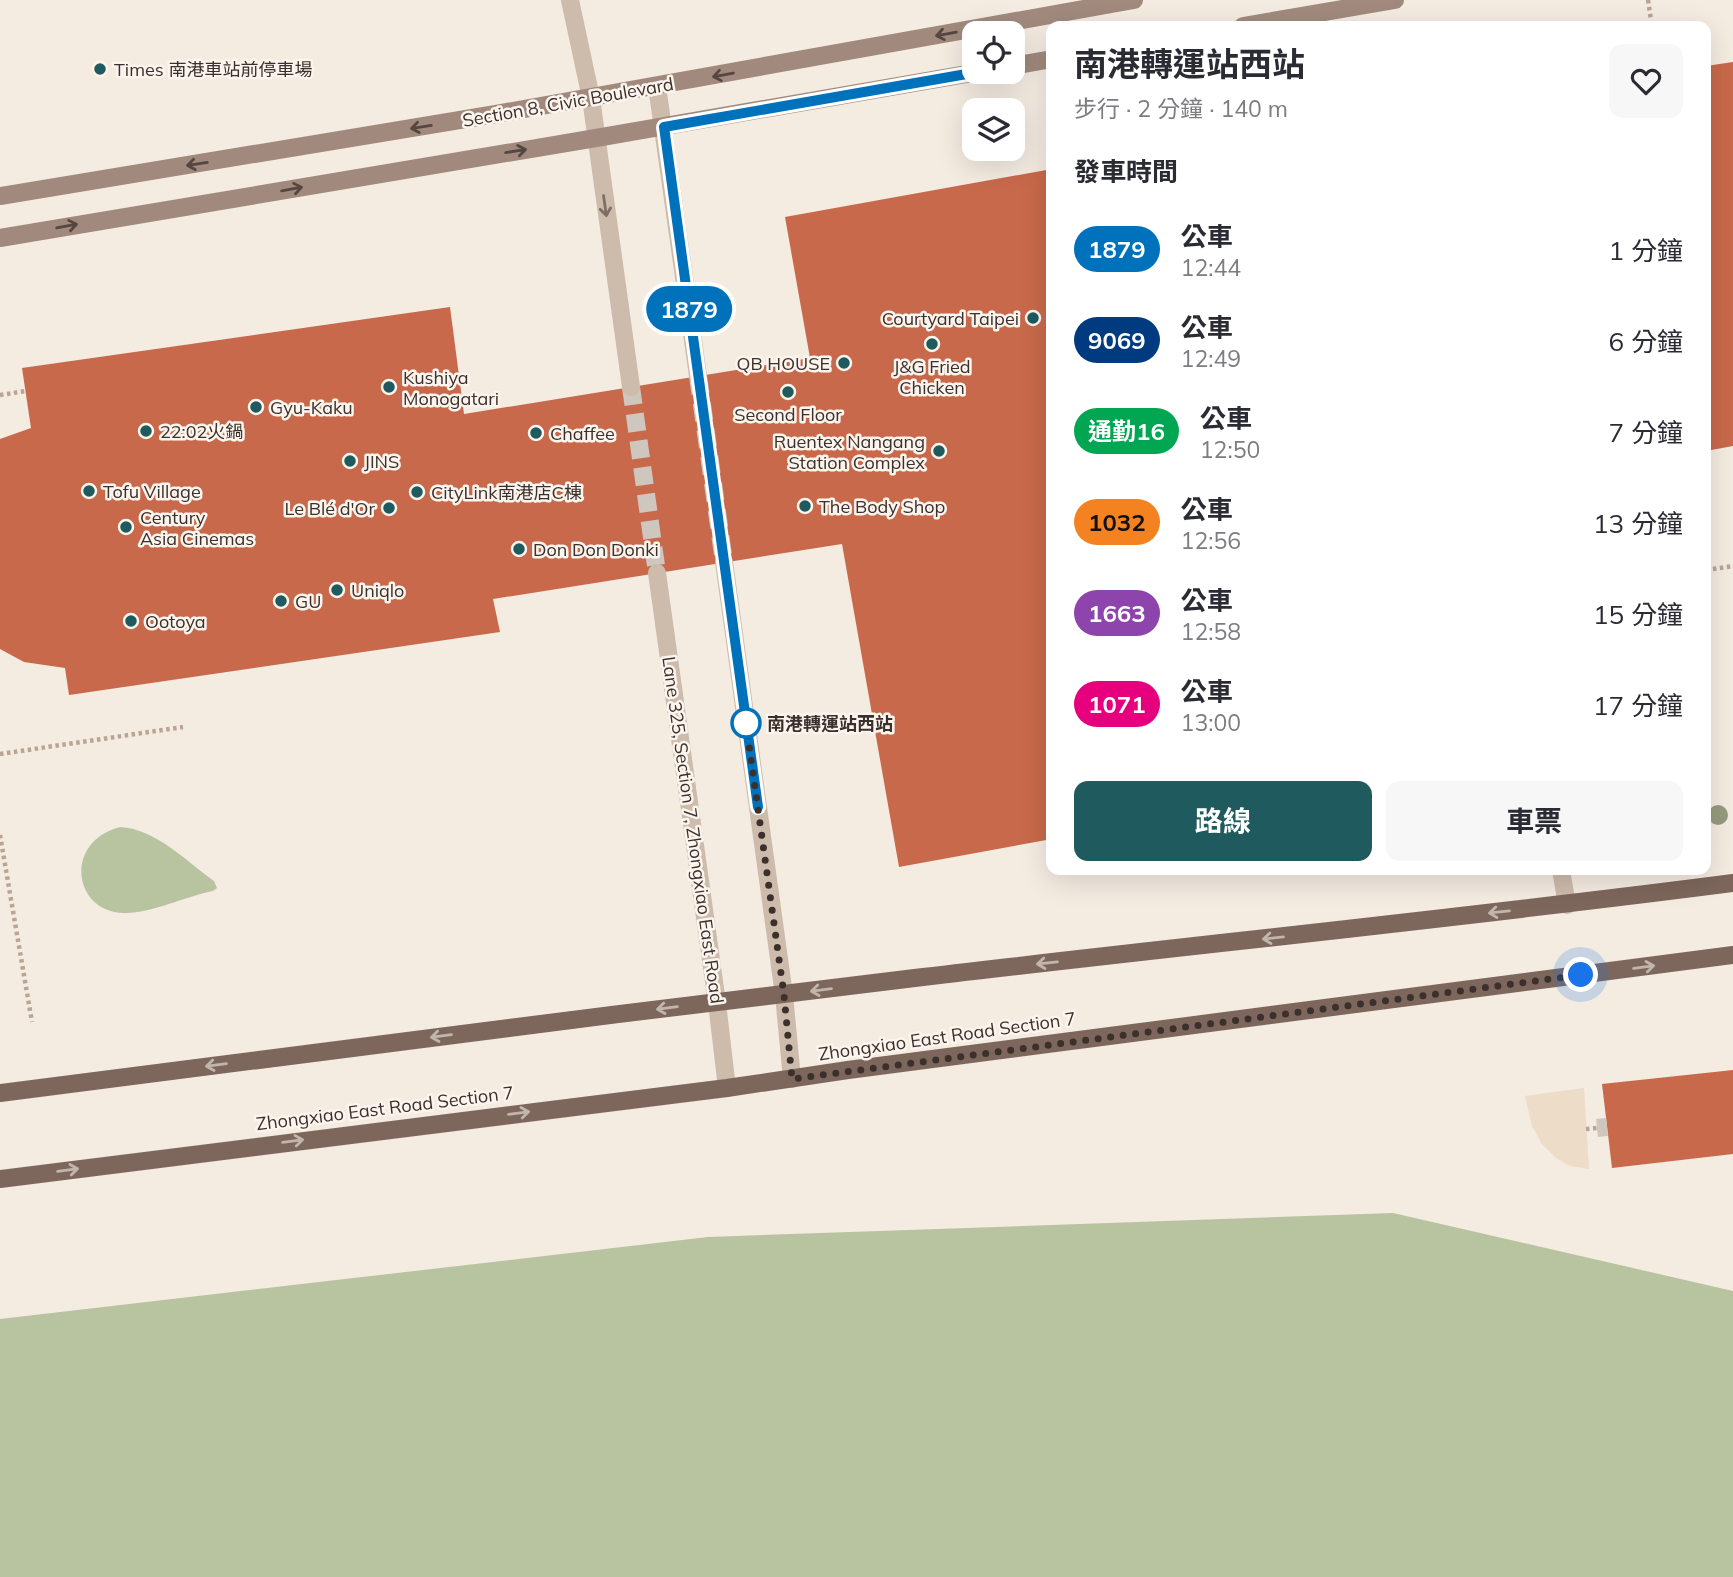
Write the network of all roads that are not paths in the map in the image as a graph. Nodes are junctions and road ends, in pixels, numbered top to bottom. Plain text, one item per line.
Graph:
1 (570, 0) edge
2 (1134, 0) edge
3 (1395, 0) edge
4 (1272, 21) edge
5 (1046, 60) edge
6 (1025, 64) edge
7 (962, 75) edge
8 (657, 86) junction
9 (591, 98) junction
10 (664, 127) junction
11 (596, 138) junction
12 (0, 196) edge
13 (0, 238) edge
14 (698, 376) tunnel mouth
15 (631, 387) tunnel mouth
16 (724, 562) tunnel mouth
17 (657, 573) tunnel mouth
18 (1562, 875) edge
19 (1733, 883) edge
20 (1567, 905) junction
21 (1733, 956) edge
22 (784, 995) junction
23 (717, 1003) junction
24 (792, 1079) junction
25 (727, 1088) junction
26 (0, 1093) edge
27 (0, 1179) edge

1 - 9 street
2 -> 8 street, Section 8, Civic Boulevard
3 - 4 street
5 - 6 street
7 - 10 street
8 - 9 street, Section 8, Civic Boulevard
8 - 10 street
9 - 11 street
9 -> 12 street, Section 8, Civic Boulevard
10 - 11 street
10 - 14 street
13 -> 11 street
11 -> 15 street
16 - 22 street
17 - 23 street, Lane 325, Section 7, Zhongxiao East Road
18 - 20 street
19 - 20 main road
20 -> 22 main road
24 -> 21 main road, Zhongxiao East Road Section 7
22 - 23 main road
22 - 24 street
23 - 25 street, Lane 325, Section 7, Zhongxiao East Road
23 -> 26 main road
24 - 25 main road, Zhongxiao East Road Section 7
27 -> 25 main road, Zhongxiao East Road Section 7

